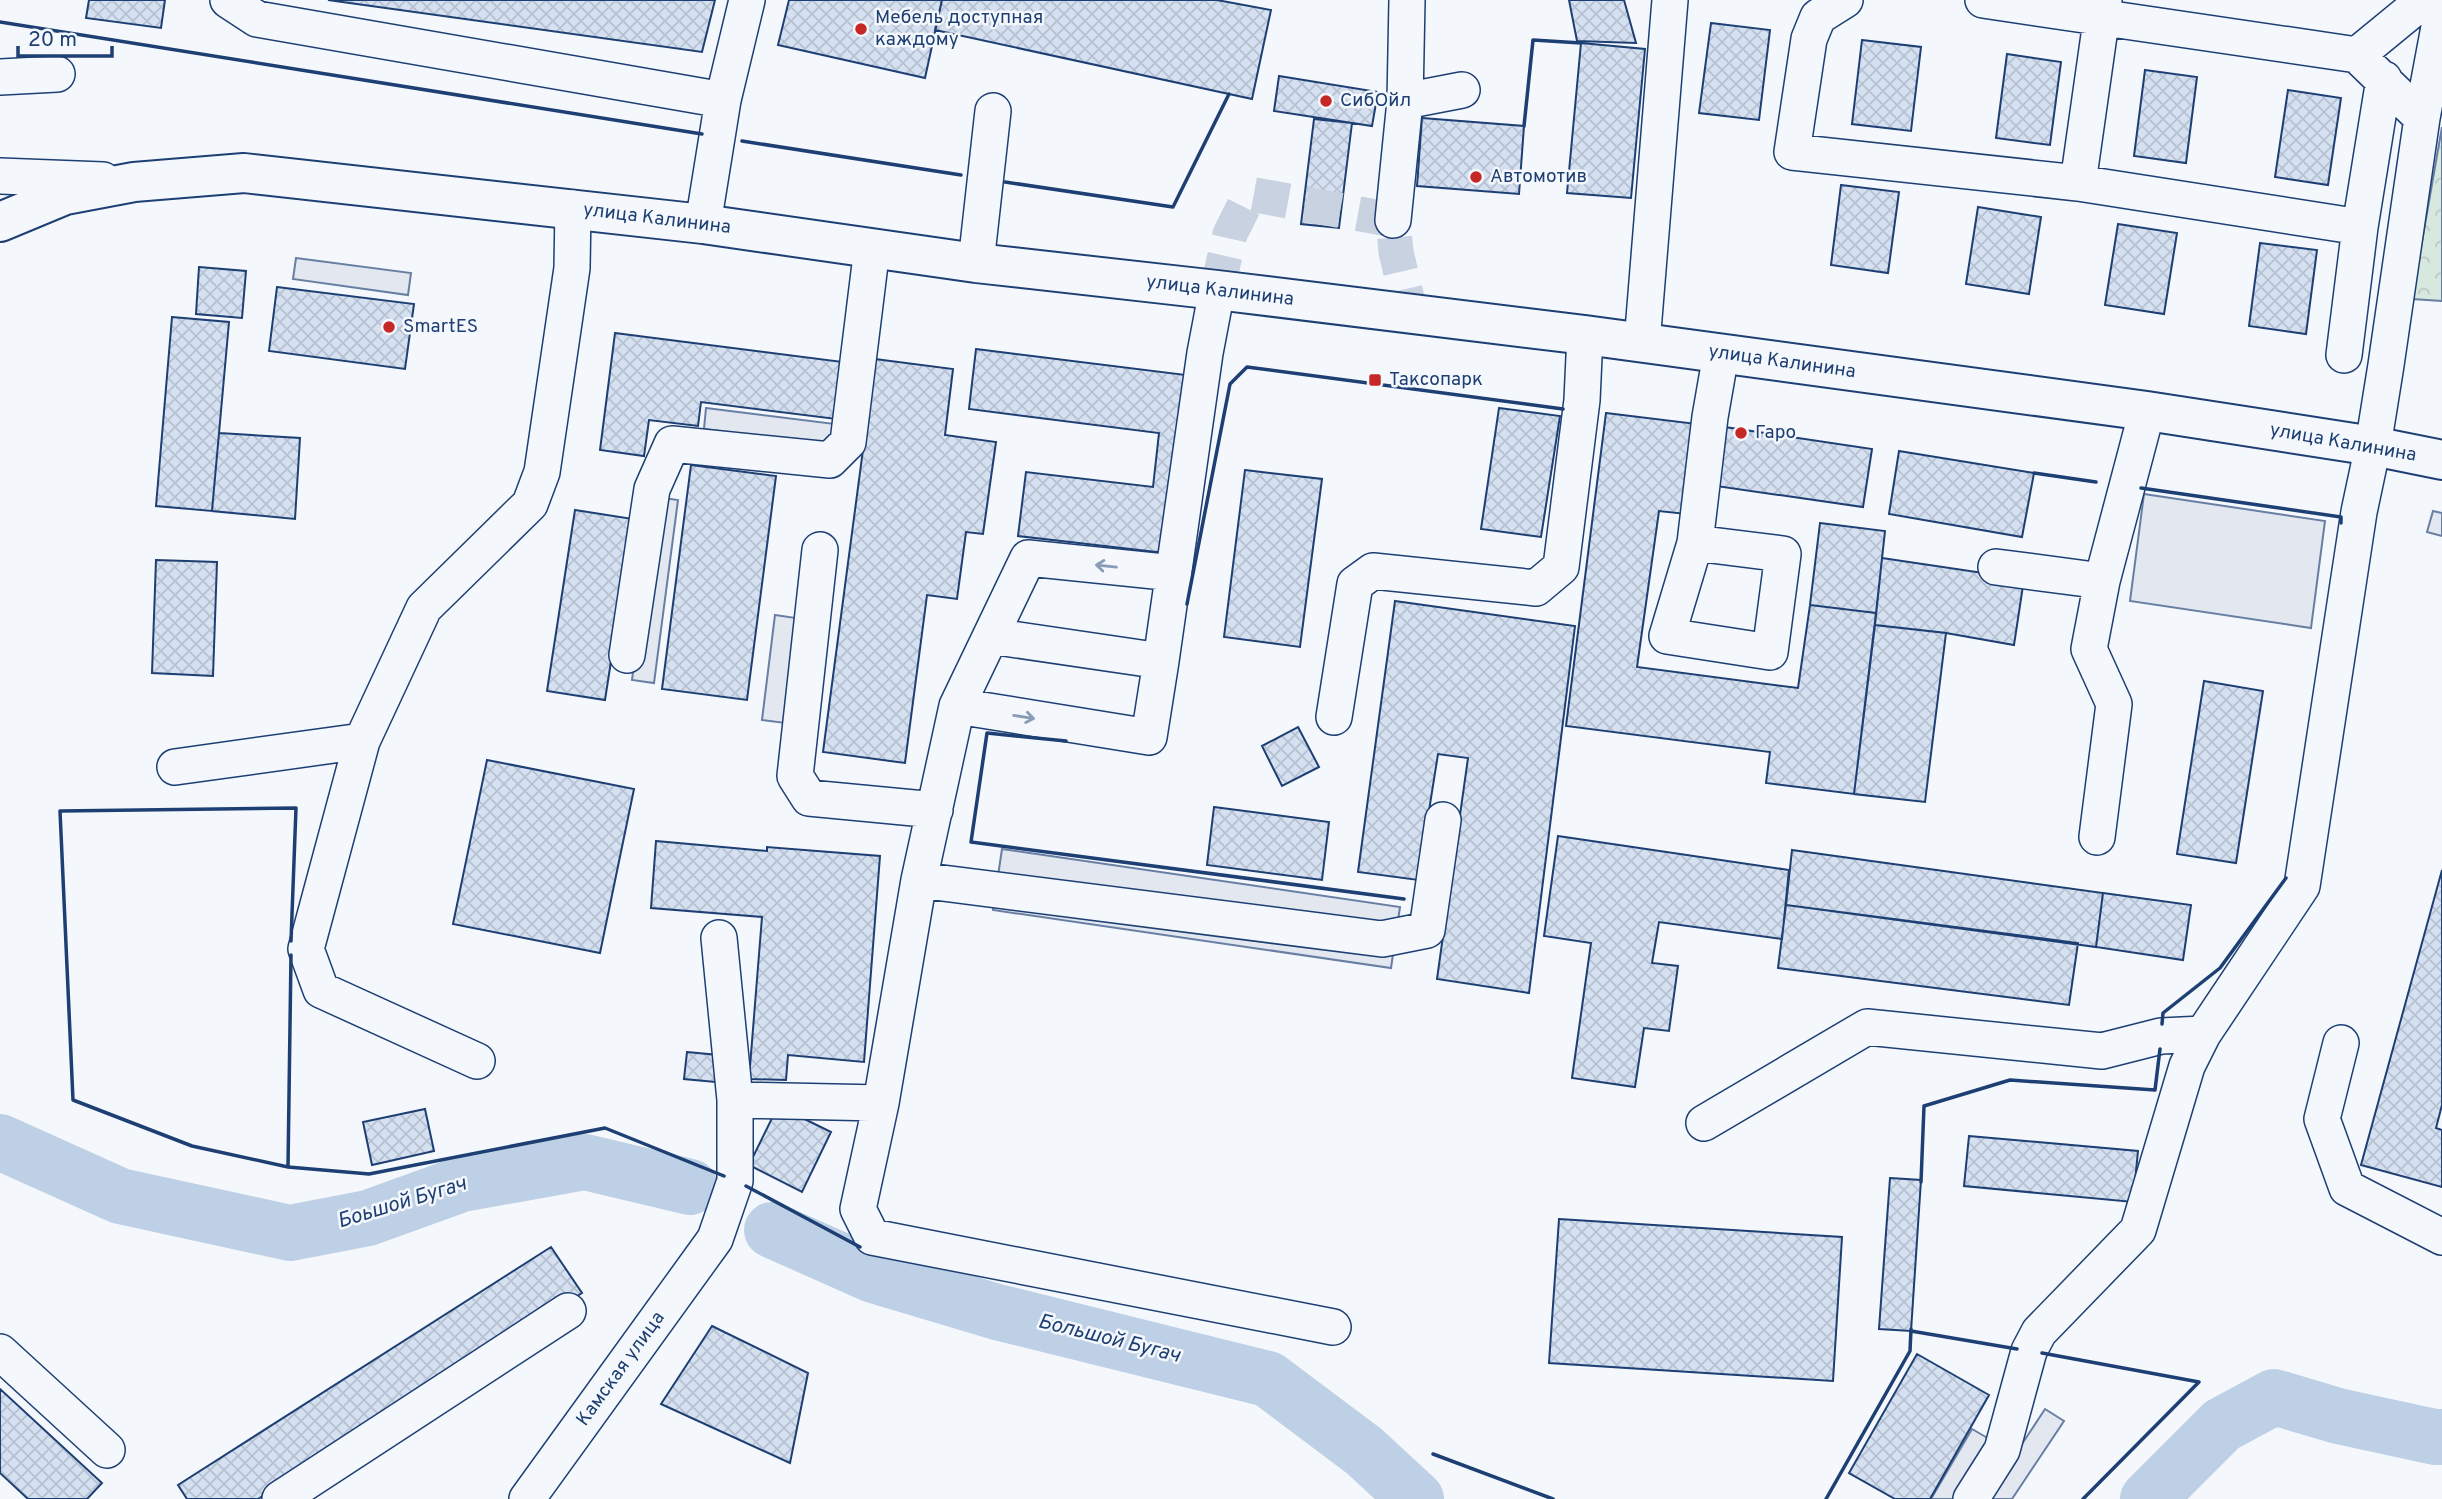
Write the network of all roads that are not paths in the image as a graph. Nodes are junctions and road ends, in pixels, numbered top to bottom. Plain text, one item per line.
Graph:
1 (228, 0) edge
2 (747, 0) edge
3 (1408, 0) edge
4 (1670, 0) edge
5 (1845, 0) edge
6 (1983, 0) edge
7 (2424, 0) edge
8 (2103, 9) edge
9 (2442, 11) edge
10 (2357, 55) junction
11 (57, 74) dead end
12 (0, 77) edge
13 (2384, 79) junction
14 (1462, 90) dead end
15 (723, 100) junction
16 (1405, 101) junction
17 (993, 111) dead end
18 (2422, 118) junction
19 (0, 176) edge
20 (134, 181) junction
21 (2078, 183) junction
22 (573, 208) junction
23 (1393, 220) dead end
24 (0, 222) edge
25 (703, 224) junction
26 (2360, 227) junction
27 (872, 248) junction
28 (976, 263) junction
29 (1217, 290) junction
30 (1585, 335) junction
31 (1642, 343) junction
32 (1721, 354) junction
33 (2344, 355) dead end
34 (2147, 411) junction
35 (2373, 446) junction
36 (2442, 460) edge
37 (1695, 543) dead end
38 (820, 550) dead end
39 (1996, 567) dead end
40 (1174, 573) junction
41 (2102, 582) junction
42 (991, 636) junction
43 (627, 654) dead end
44 (1161, 661) junction
45 (957, 706) junction
46 (1334, 717) dead end
47 (362, 741) junction
48 (175, 767) dead end
49 (934, 810) junction
50 (1443, 820) dead end
51 (2097, 837) dead end
52 (919, 880) junction
53 (719, 938) dead end
54 (2203, 1034) junction
55 (2341, 1043) dead end
56 (477, 1060) dead end
57 (735, 1100) junction
58 (881, 1103) junction
59 (1704, 1123) dead end
60 (2442, 1237) edge
61 (568, 1311) dead end
62 (1333, 1327) dead end
63 (0, 1352) edge
64 (107, 1450) dead end
65 (280, 1499) edge
66 (527, 1499) edge
67 (1971, 1499) edge

1 - 15 street
2 - 15 street
3 - 16 street
4 - 31 street
5 - 21 street
6 - 8 street
7 - 10 street
8 - 10 street
8 - 21 street
9 - 18 street
10 - 13 street
11 - 12 street
13 - 18 street
13 - 26 street
14 - 16 street
15 - 25 street
16 - 23 street
17 - 28 street
18 - 35 street
19 - 20 street
20 - 22 main road, улица Калинина
20 - 24 main road, улица Калинина
21 - 26 street
22 - 25 main road, улица Калинина
22 - 47 street
25 - 27 main road, улица Калинина
26 - 33 street
27 - 28 main road, улица Калинина
27 - 43 street
28 - 29 main road, улица Калинина
29 - 30 main road, улица Калинина
29 - 40 street
30 - 31 main road, улица Калинина
30 - 46 street
31 - 32 main road, улица Калинина
32 - 34 main road, улица Калинина
32 - 37 street
34 - 35 main road, улица Калинина
34 - 41 street
35 - 36 main road, улица Калинина
35 - 54 street
38 - 49 street
39 - 41 street
40 -> 42 street
40 - 44 street
41 - 51 street
42 - 44 street
42 - 45 street
45 -> 44 street
45 - 49 street
47 - 48 street
47 - 56 street
49 - 52 street
50 - 52 street
52 - 58 street
53 - 57 street, Камская улица
54 - 59 street
54 - 67 street
55 - 60 street
57 - 58 street
57 - 66 street, Камская улица
58 - 62 street
61 - 65 street
63 - 64 street

